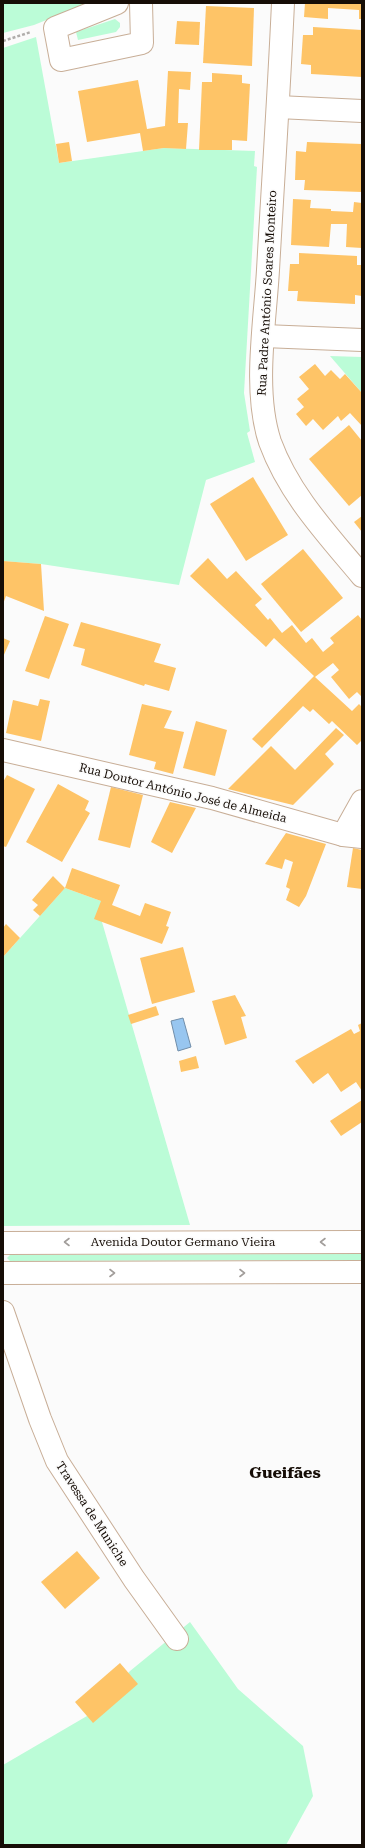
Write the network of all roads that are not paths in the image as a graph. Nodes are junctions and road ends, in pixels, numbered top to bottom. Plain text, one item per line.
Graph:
1 (116, 3) edge
2 (141, 3) edge
3 (284, 3) edge
4 (278, 107) junction
5 (362, 111) edge
6 (264, 336) junction
7 (362, 340) edge
8 (362, 576) edge
9 (3, 750) edge
10 (362, 801) edge
11 (352, 836) edge
12 (362, 1242) edge
13 (3, 1243) edge
14 (362, 1272) edge
15 (3, 1273) edge
16 (3, 1312) edge
17 (177, 1639) dead end

1 - 2 street
3 - 4 street, Rua Padre António Soares Monteiro
4 - 5 street
4 - 6 street, Rua Padre António Soares Monteiro
6 - 7 street
6 - 8 street, Rua Padre António Soares Monteiro
9 - 11 street, Rua Doutor António José de Almeida
10 - 11 street
12 -> 13 street, Avenida Doutor Germano Vieira
15 -> 14 street
16 - 17 street, Travessa de Muniche

